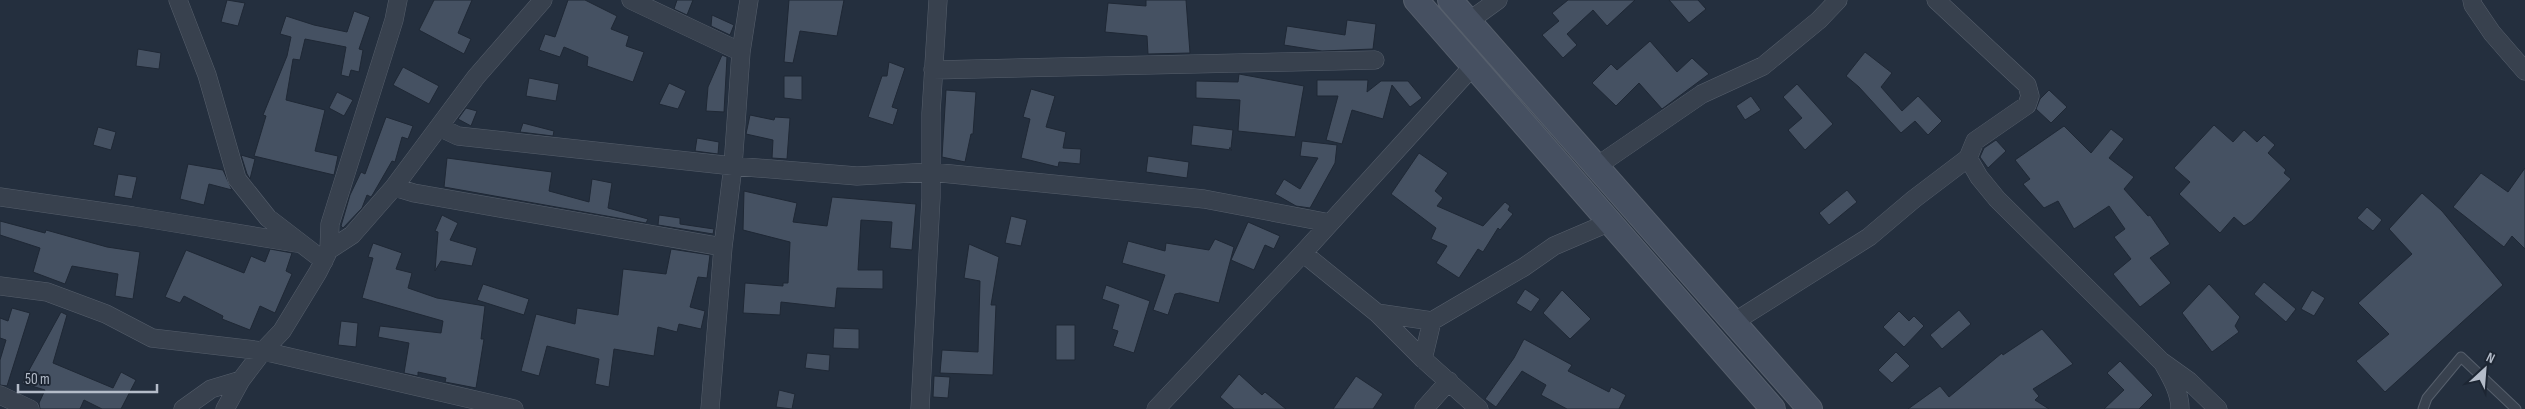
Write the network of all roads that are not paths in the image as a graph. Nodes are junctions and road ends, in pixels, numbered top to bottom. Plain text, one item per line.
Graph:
1 (178, 0) edge
2 (398, 0) edge
3 (543, 0) edge
4 (631, 0) edge
5 (749, 0) edge
6 (938, 0) edge
7 (1416, 0) edge
8 (1450, 0) edge
9 (1498, 0) edge
10 (1838, 0) edge
11 (1936, 0) edge
12 (2472, 0) edge
13 (1469, 21) junction
14 (740, 52) junction
15 (1375, 60) dead end
16 (1474, 66) junction
17 (933, 70) junction
18 (2525, 71) edge
19 (439, 127) junction
20 (1968, 158) junction
21 (733, 166) junction
22 (1597, 166) junction
23 (931, 172) junction
24 (394, 187) junction
25 (0, 197) edge
26 (1610, 222) junction
27 (1330, 223) junction
28 (299, 243) junction
29 (723, 247) junction
30 (1303, 253) junction
31 (326, 256) junction
32 (0, 286) edge
33 (1377, 313) junction
34 (1432, 321) junction
35 (1734, 322) junction
36 (263, 351) junction
37 (1423, 359) junction
38 (2161, 361) junction
39 (241, 380) junction
40 (1449, 381) junction
41 (0, 394) edge
42 (30, 409) edge
43 (183, 409) edge
44 (225, 409) edge
45 (514, 409) edge
46 (710, 409) edge
47 (920, 409) edge
48 (1156, 409) edge
49 (1424, 409) edge
50 (1480, 409) edge
51 (1773, 409) edge
52 (1810, 409) edge
53 (2180, 409) edge
54 (2218, 409) edge
55 (2423, 409) edge
56 (2516, 409) edge

1 - 28 street
2 - 31 street
3 - 19 street
4 - 14 street
5 - 14 street
6 - 17 street
7 - 16 main road
8 - 13 main road
9 - 13 street
10 - 22 street
11 - 20 street
12 - 18 street
13 - 22 main road
14 - 21 street
15 - 17 street
16 - 26 main road
16 - 27 street
17 - 23 street
19 - 21 street
19 - 24 street
20 - 35 street
20 - 38 street
21 - 23 street
21 - 29 street
22 - 35 main road
23 - 27 street
23 - 47 street
24 - 29 street
24 - 31 street
25 - 28 street
26 - 34 street
26 - 51 main road
27 - 30 street
28 - 31 street
29 - 46 street
30 - 33 street
30 - 48 street
31 - 36 street
32 - 36 street
33 - 34 street
33 - 37 street
34 - 37 street
35 - 52 main road
36 - 39 street
36 - 45 street
37 - 40 street
38 - 53 street
38 - 54 street
39 - 43 street
39 - 44 street
40 - 49 street
40 - 50 street
41 - 42 street
55 - 56 lane

